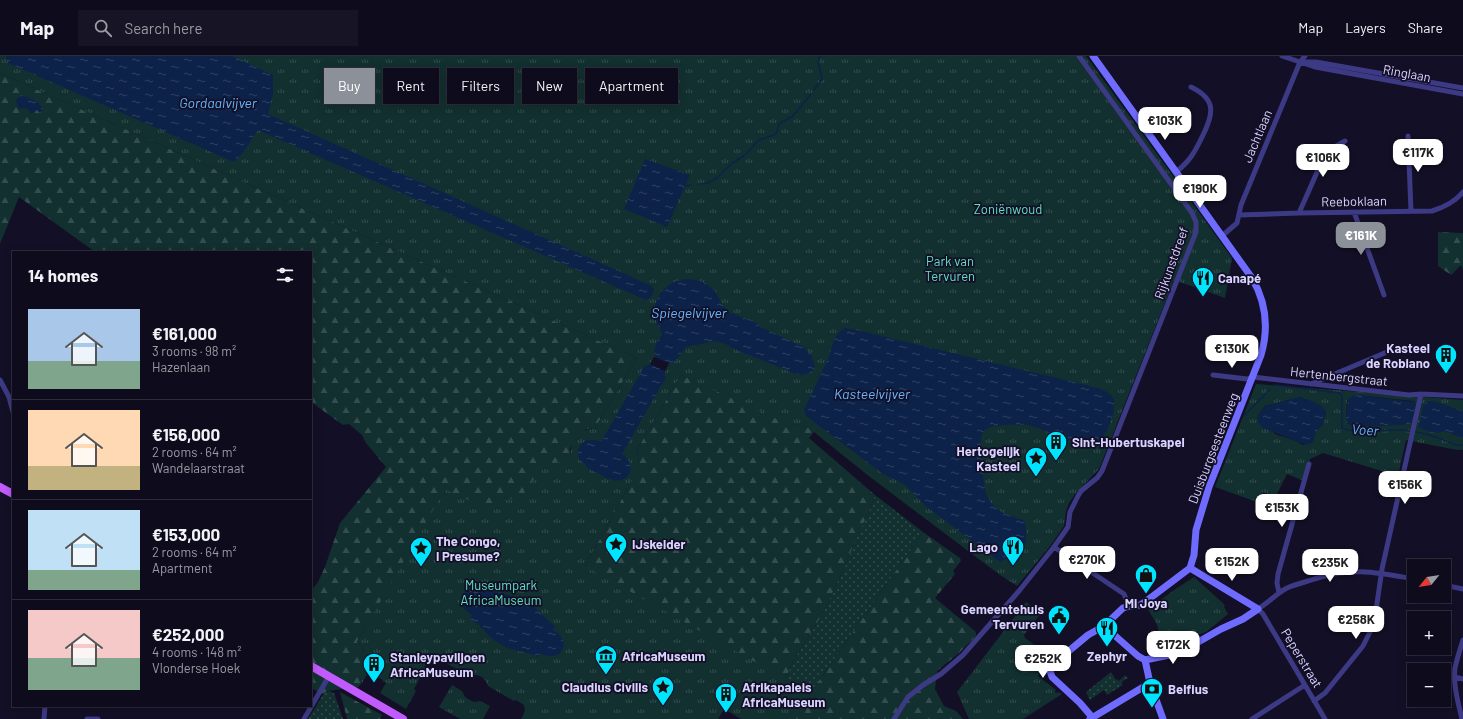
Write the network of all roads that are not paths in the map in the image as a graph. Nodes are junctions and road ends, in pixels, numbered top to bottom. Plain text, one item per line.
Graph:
1 (1079, 56) edge
2 (1093, 56) edge
3 (1282, 56) edge
4 (1305, 56) edge
5 (1300, 59) edge
6 (1190, 87) dead end
7 (1463, 88) edge
8 (1463, 94) edge
9 (1408, 136) dead end
10 (1345, 141) dead end
11 (1176, 172) junction
12 (1463, 192) edge
13 (1411, 211) junction
14 (1354, 212) junction
15 (1299, 213) junction
16 (1239, 215) junction
17 (1222, 236) junction
18 (1384, 295) dead end
19 (1387, 352) dead end
20 (1213, 375) dead end
21 (1253, 377) junction
22 (0, 380) edge
23 (1311, 384) junction
24 (1421, 394) junction
25 (1463, 396) edge
26 (12, 403) edge
27 (1309, 464) dead end
28 (0, 487) edge
29 (12, 493) edge
30 (1054, 547) junction
31 (1190, 568) junction
32 (1381, 573) junction
33 (1407, 578) edge
34 (1451, 587) edge
35 (1463, 590) edge
36 (1279, 593) junction
37 (1129, 606) junction
38 (1258, 609) junction
39 (1104, 626) junction
40 (1463, 640) edge
41 (1145, 660) junction
42 (312, 667) edge
43 (329, 676) junction
44 (1454, 677) junction
45 (1463, 679) edge
46 (1150, 683) junction
47 (1305, 685) junction
48 (1314, 701) junction
49 (312, 705) edge
50 (45, 707) edge
51 (311, 707) edge
52 (1091, 718) edge
53 (44, 719) edge
54 (87, 719) edge
55 (98, 719) edge
56 (304, 719) edge
57 (403, 719) edge
58 (894, 719) edge
59 (1163, 719) edge
60 (1252, 719) edge
61 (1326, 719) edge
62 (1462, 719) edge

1 - 30 street, Rijkunstdreef
2 - 11 street, Duisburgsesteenweg
3 - 5 street, Ringlaan
4 - 5 street, Jachtlaan
5 - 7 street, Ringlaan
5 - 8 street, Ringlaan
5 - 16 street, Jachtlaan
6 - 11 street
9 - 13 street
10 - 15 street
11 - 17 street, Duisburgsesteenweg
12 - 13 street, Reeboklaan
13 - 14 street, Reeboklaan
14 - 15 street, Reeboklaan
14 - 18 street
15 - 16 street, Reeboklaan
16 - 17 street, Jachtlaan
17 - 21 street, Duisburgsesteenweg
19 - 23 street
20 - 21 street, Hertenbergstraat
21 - 23 street, Hertenbergstraat
21 - 31 street, Duisburgsesteenweg
22 - 26 street
23 - 24 street, Hertenbergstraat
24 - 25 street, Hertenbergstraat
24 - 32 street
27 - 36 street
28 - 29 main road
30 - 37 street
30 - 58 street, Rijkunstdreef
31 - 37 street
31 - 38 street
32 - 33 street
32 - 36 street
32 - 48 street
34 - 35 street
36 - 38 street
37 - 39 street
38 - 41 street
38 - 47 street, Peperstraat
39 - 41 street
39 - 52 street
40 - 44 street
41 - 46 street
42 - 43 main road
43 - 49 street
43 - 57 main road
44 - 45 street
44 - 62 street
46 - 52 street
46 - 59 street
47 - 48 street, Peperstraat
47 - 60 street
48 - 61 street, Peperstraat
50 - 53 street
51 - 56 street
54 - 55 street

